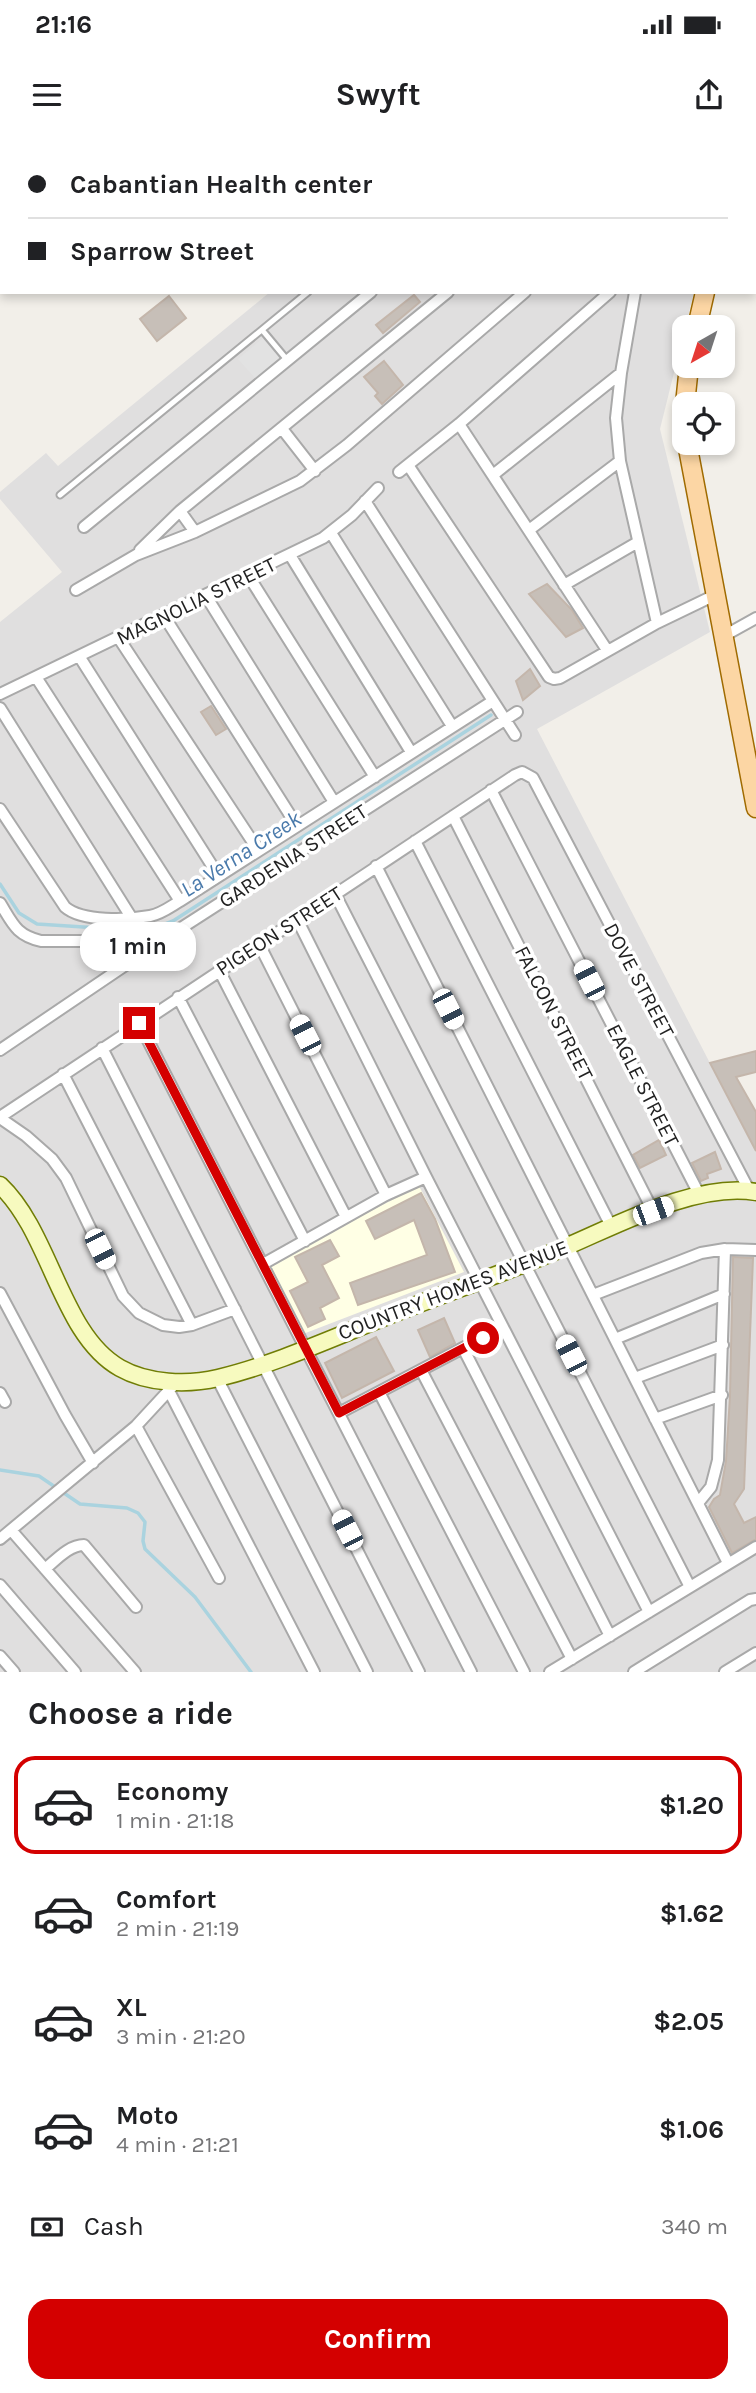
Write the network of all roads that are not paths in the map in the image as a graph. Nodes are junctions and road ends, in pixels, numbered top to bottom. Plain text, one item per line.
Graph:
1 (306, 294) edge
2 (369, 294) edge
3 (447, 294) edge
4 (523, 294) edge
5 (608, 294) edge
6 (635, 294) edge
7 (705, 294) edge
8 (700, 315) edge
9 (263, 331) junction
10 (288, 361) junction
11 (621, 373) junction
12 (459, 424) junction
13 (283, 430) junction
14 (689, 455) edge
15 (620, 461) junction
16 (315, 471) junction
17 (493, 475) junction
18 (378, 488) dead end
19 (60, 495) dead end
20 (366, 501) junction
21 (180, 512) junction
22 (84, 527) dead end
23 (529, 530) junction
24 (195, 532) junction
25 (331, 533) junction
26 (638, 542) junction
27 (135, 555) junction
28 (290, 555) junction
29 (248, 576) junction
30 (564, 585) junction
31 (76, 590) dead end
32 (715, 594) junction
33 (206, 596) junction
34 (164, 616) junction
35 (756, 618) edge
36 (657, 623) junction
37 (722, 637) junction
38 (118, 638) junction
39 (607, 650) junction
40 (79, 656) junction
41 (36, 677) junction
42 (0, 694) edge
43 (493, 701) junction
44 (0, 708) edge
45 (517, 712) dead end
46 (505, 720) junction
47 (452, 726) junction
48 (515, 735) dead end
49 (411, 752) junction
50 (525, 773) joint
51 (375, 777) junction
52 (491, 790) junction
53 (334, 802) junction
54 (756, 808) edge
55 (0, 809) edge
56 (453, 816) junction
57 (297, 826) junction
58 (415, 841) junction
59 (258, 850) junction
60 (376, 866) junction
61 (218, 875) junction
62 (335, 894) junction
63 (180, 901) junction
64 (0, 903) edge
65 (131, 916) junction
66 (297, 919) junction
67 (161, 941) junction
68 (259, 944) junction
69 (219, 970) junction
70 (178, 998) junction
71 (139, 1023) junction
72 (102, 1048) junction
73 (0, 1050) edge
74 (63, 1073) junction
75 (0, 1118) edge
76 (426, 1177) junction
77 (0, 1185) edge
78 (752, 1191) edge
79 (699, 1194) junction
80 (386, 1195) junction
81 (653, 1211) junction
82 (346, 1217) junction
83 (611, 1226) junction
84 (305, 1241) junction
85 (568, 1246) junction
86 (726, 1249) junction
87 (756, 1250) edge
88 (524, 1263) junction
89 (262, 1264) junction
90 (479, 1280) junction
91 (0, 1293) edge
92 (724, 1294) junction
93 (593, 1295) junction
94 (235, 1309) junction
95 (192, 1325) junction
96 (503, 1327) junction
97 (615, 1339) junction
98 (723, 1345) junction
99 (306, 1348) junction
100 (463, 1348) junction
101 (262, 1363) junction
102 (421, 1370) junction
103 (217, 1378) junction
104 (635, 1378) junction
105 (172, 1386) junction
106 (379, 1392) junction
107 (722, 1395) junction
108 (339, 1413) junction
109 (655, 1419) junction
110 (136, 1426) junction
111 (93, 1463) junction
112 (698, 1503) junction
113 (11, 1530) junction
114 (0, 1539) edge
115 (756, 1546) edge
116 (728, 1563) junction
117 (45, 1569) junction
118 (219, 1578) dead end
119 (0, 1585) edge
120 (690, 1587) junction
121 (756, 1599) edge
122 (136, 1607) dead end
123 (649, 1612) junction
124 (610, 1636) junction
125 (756, 1653) edge
126 (0, 1656) edge
127 (572, 1659) junction
128 (14, 1672) edge
129 (75, 1672) edge
130 (135, 1672) edge
131 (314, 1672) edge
132 (367, 1672) edge
133 (419, 1672) edge
134 (471, 1672) edge
135 (524, 1672) edge
136 (550, 1672) edge
137 (634, 1672) edge
138 (725, 1672) edge

1 - 9 lane
2 - 10 street
3 - 13 street
4 - 16 street
5 - 12 street
6 - 11 street
7 - 8 main road
9 - 10 lane
9 - 19 lane
10 - 22 street
11 - 15 street
11 - 17 street
12 - 17 street
12 - 39 street
13 - 16 street
13 - 21 street
14 - 32 main road
15 - 23 street
15 - 26 street
16 - 24 street
17 - 23 street
18 - 20 street, MAGNOLIA STREET
20 - 25 street, MAGNOLIA STREET
20 - 43 street
21 - 24 street
21 - 27 street
23 - 30 street
24 - 27 street
25 - 28 street, MAGNOLIA STREET
25 - 47 street
26 - 30 street
26 - 36 street
27 - 31 street
28 - 29 street, MAGNOLIA STREET
28 - 49 street
29 - 33 street, MAGNOLIA STREET
29 - 51 street
30 - 39 street
32 - 36 street
32 - 37 main road
33 - 34 street, MAGNOLIA STREET
33 - 53 street
34 - 38 street, MAGNOLIA STREET
34 - 57 street
35 - 37 street
36 - 39 street
37 - 54 main road
38 - 40 street, MAGNOLIA STREET
38 - 59 street
40 - 41 street, MAGNOLIA STREET
40 - 61 street
41 - 42 street, MAGNOLIA STREET
41 - 63 street
43 - 46 street
43 - 47 street
44 - 65 street
45 - 46 street, GARDENIA STREET
46 - 48 street
46 - 67 street, GARDENIA STREET
47 - 49 street
49 - 51 street
50 - 52 street, PIGEON STREET
50 - 78 street, DOVE STREET
51 - 53 street
52 - 56 street, PIGEON STREET
52 - 79 street, EAGLE STREET
53 - 57 street
55 - 65 street
56 - 58 street, PIGEON STREET
56 - 81 street, FALCON STREET
57 - 59 street
58 - 60 street, PIGEON STREET
58 - 83 street
59 - 61 street
60 - 62 street, PIGEON STREET
60 - 85 street
61 - 63 street
62 - 66 street, PIGEON STREET
62 - 88 street
63 - 65 street
64 - 67 street
66 - 68 street, PIGEON STREET
66 - 76 street
67 - 73 street, GARDENIA STREET
68 - 69 street, PIGEON STREET
68 - 80 street
69 - 70 street, PIGEON STREET
69 - 82 street
70 - 71 street, PIGEON STREET
70 - 84 street
71 - 72 street, PIGEON STREET
71 - 89 street
72 - 74 street, PIGEON STREET
72 - 94 street
74 - 75 street, PIGEON STREET
74 - 95 street
75 - 95 street
76 - 80 street
76 - 90 street
77 - 105 main road, COUNTRY HOMES AVENUE
78 - 79 main road, COUNTRY HOMES AVENUE
79 - 81 main road, COUNTRY HOMES AVENUE
80 - 82 street
81 - 83 main road, COUNTRY HOMES AVENUE
82 - 84 street
83 - 85 main road, COUNTRY HOMES AVENUE
84 - 89 street
85 - 88 main road, COUNTRY HOMES AVENUE
85 - 93 street
86 - 87 street
86 - 92 street
86 - 93 street
88 - 90 main road, COUNTRY HOMES AVENUE
88 - 120 street
89 - 99 street
90 - 96 street
90 - 99 main road, COUNTRY HOMES AVENUE
91 - 111 street
92 - 97 street
92 - 98 street
93 - 97 street
94 - 95 street
94 - 101 street
96 - 100 street
96 - 123 street
97 - 104 street
98 - 104 street
98 - 107 street
99 - 101 main road, COUNTRY HOMES AVENUE
99 - 108 street
100 - 102 street
100 - 124 street
101 - 103 main road, COUNTRY HOMES AVENUE
101 - 133 street
102 - 106 street
102 - 127 street
103 - 105 main road, COUNTRY HOMES AVENUE
103 - 132 street
104 - 109 street
105 - 110 street
105 - 131 street
106 - 108 street
106 - 135 street
107 - 109 street
107 - 112 street
108 - 134 street
109 - 112 street
110 - 111 street
110 - 118 street
111 - 113 street
112 - 116 street
113 - 114 street
113 - 117 street
115 - 116 street
116 - 120 street
117 - 122 street
117 - 130 street
119 - 129 street
120 - 123 street
121 - 137 street
123 - 124 street
124 - 127 street
125 - 138 street
126 - 128 street
127 - 136 street

